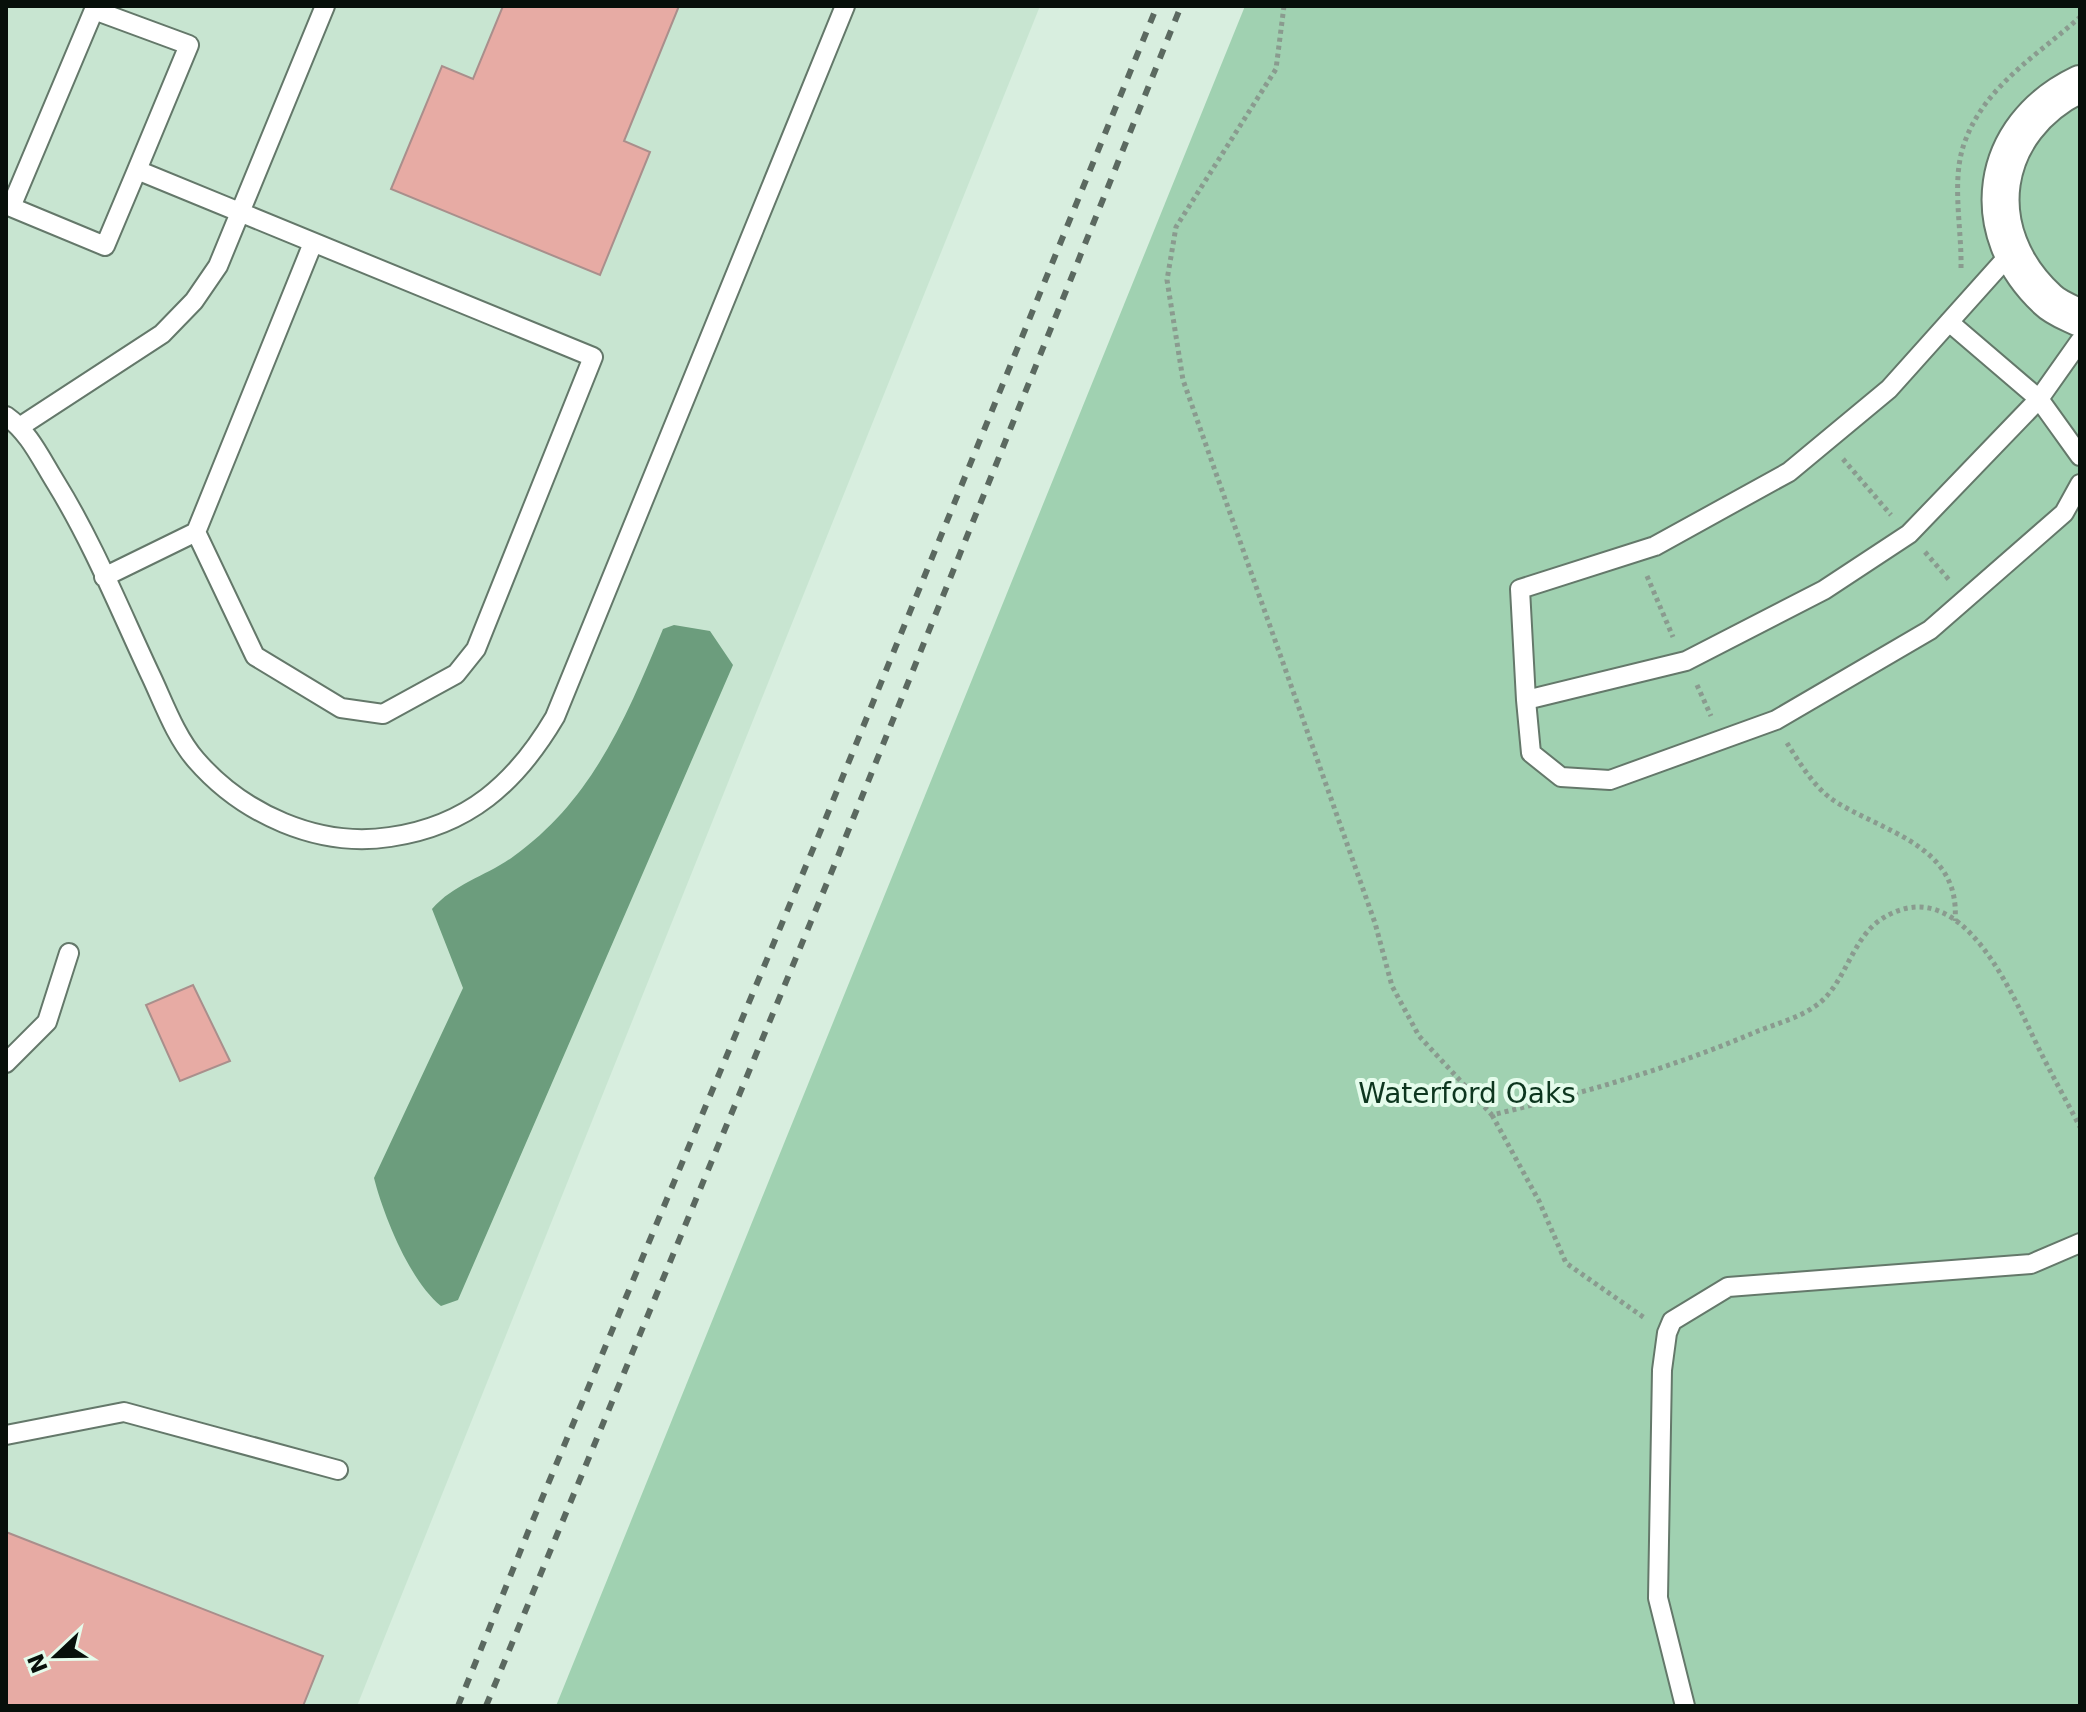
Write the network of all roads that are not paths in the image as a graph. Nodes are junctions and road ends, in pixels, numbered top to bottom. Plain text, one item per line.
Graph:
1 (325, 6) edge
2 (845, 6) edge
3 (2080, 84) edge
4 (137, 170) junction
5 (240, 213) junction
6 (313, 243) junction
7 (2010, 254) junction
8 (2080, 318) edge
9 (1949, 322) junction
10 (2080, 341) edge
11 (2039, 399) junction
12 (13, 421) edge
13 (2080, 456) edge
14 (2080, 484) edge
15 (196, 532) junction
16 (104, 577) junction
17 (1526, 700) junction
18 (69, 953) dead end
19 (6, 1063) edge
20 (2080, 1243) edge
21 (6, 1435) edge
22 (338, 1470) dead end
23 (1685, 1706) edge

1 - 5 lane
2 - 16 lane
3 - 7 street
4 - 4 lane
4 - 5 lane
5 - 6 lane
5 - 12 lane
6 - 15 lane
6 - 15 lane
7 - 8 street
7 - 9 lane
9 - 11 lane
9 - 17 lane
10 - 11 lane
11 - 13 lane
11 - 17 lane
12 - 16 lane
14 - 17 lane
15 - 16 lane
18 - 19 lane
20 - 23 lane
21 - 22 lane

